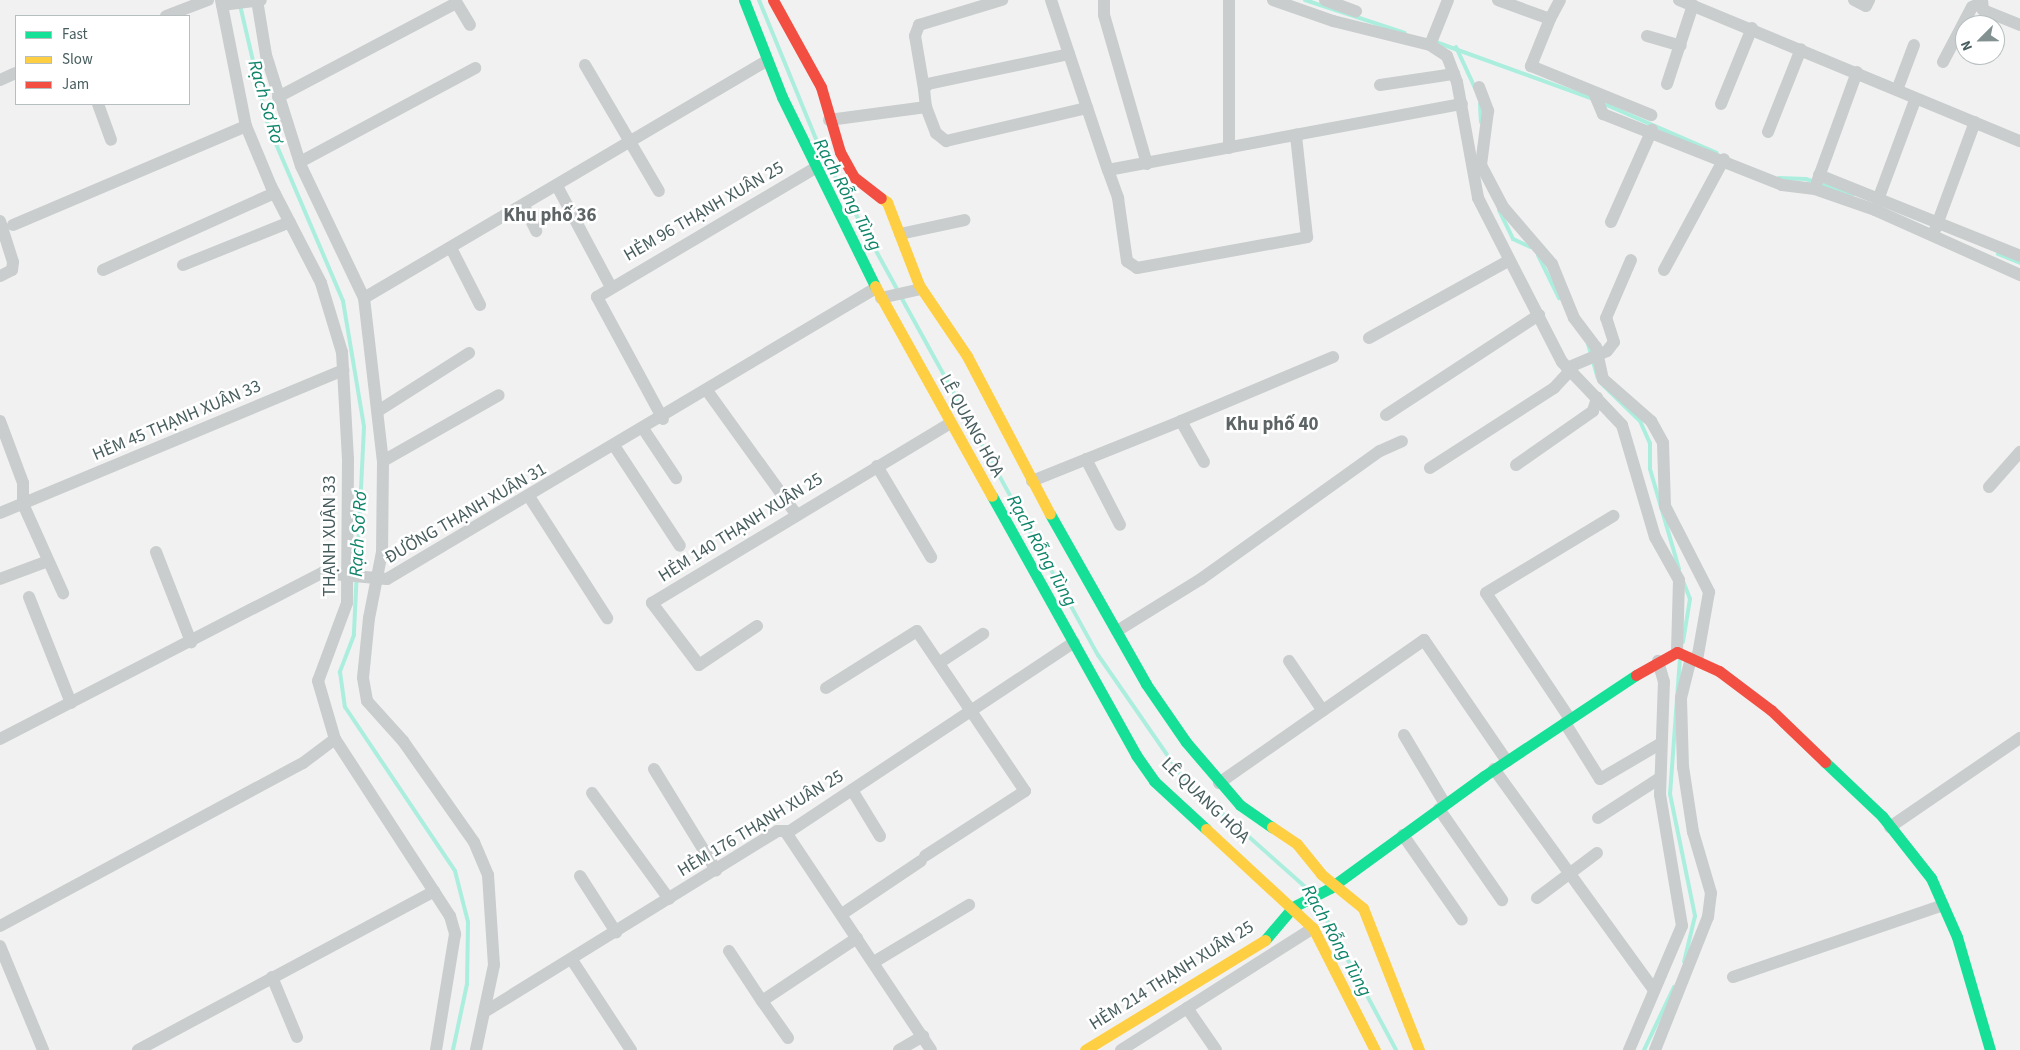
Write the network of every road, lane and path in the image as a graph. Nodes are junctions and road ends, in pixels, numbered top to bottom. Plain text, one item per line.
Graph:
1 (208, 0) edge
2 (744, 0) edge
3 (773, 0) edge
4 (1002, 0) edge
5 (1052, 0) edge
6 (1104, 0) edge
7 (1229, 0) edge
8 (1274, 0) edge
9 (1325, 0) edge
10 (1448, 0) edge
11 (1498, 0) edge
12 (1560, 0) edge
13 (1854, 0) edge
14 (1870, 0) edge
15 (259, 1) edge
16 (456, 1) edge
17 (1982, 1) edge
18 (222, 2) edge
19 (1686, 2) edge
20 (1356, 11) dead end
21 (169, 15) edge
22 (1550, 19) junction
23 (470, 25) dead end
24 (2020, 25) edge
25 (1752, 28) junction
26 (1647, 36) dead end
27 (1433, 39) junction
28 (1914, 45) dead end
29 (1681, 46) junction
30 (1801, 49) junction
31 (1069, 54) junction
32 (767, 61) junction
33 (1943, 62) dead end
34 (585, 65) dead end
35 (475, 68) dead end
36 (1857, 72) junction
37 (15, 73) edge
38 (1454, 74) junction
39 (0, 80) edge
40 (1667, 84) dead end
41 (1380, 85) dead end
42 (1479, 87) dead end
43 (924, 89) junction
44 (1897, 90) junction
45 (278, 98) junction
46 (1596, 99) junction
47 (1916, 100) junction
48 (1462, 104) junction
49 (1721, 104) dead end
50 (98, 105) edge
51 (926, 107) junction
52 (1087, 108) junction
53 (1652, 115) dead end
54 (829, 120) junction
55 (1975, 122) junction
56 (246, 126) junction
57 (1652, 130) junction
58 (1768, 132) dead end
59 (1296, 135) junction
60 (112, 140) dead end
61 (2020, 140) edge
62 (630, 142) junction
63 (1229, 148) junction
64 (1724, 159) junction
65 (300, 162) junction
66 (1147, 164) junction
67 (815, 168) junction
68 (1108, 170) junction
69 (1817, 182) junction
70 (557, 186) junction
71 (659, 191) dead end
72 (274, 193) junction
73 (1880, 197) junction
74 (524, 206) junction
75 (966, 220) dead end
76 (0, 221) edge
77 (290, 222) junction
78 (1611, 222) dead end
79 (1938, 222) junction
80 (13, 225) dead end
81 (536, 231) dead end
82 (900, 234) junction
83 (1933, 236) junction
84 (451, 248) junction
85 (2020, 256) edge
86 (1631, 260) dead end
87 (1508, 261) junction
88 (183, 265) dead end
89 (103, 270) dead end
90 (1664, 270) dead end
91 (0, 276) edge
92 (2020, 276) edge
93 (611, 287) junction
94 (917, 290) junction
95 (883, 294) junction
96 (364, 298) junction
97 (480, 305) dead end
98 (1538, 315) junction
99 (1369, 338) dead end
100 (469, 353) dead end
101 (1333, 356) dead end
102 (1596, 356) junction
103 (1570, 368) junction
104 (343, 370) junction
105 (708, 392) junction
106 (499, 395) dead end
107 (1597, 398) junction
108 (378, 410) junction
109 (1386, 414) dead end
110 (663, 419) junction
111 (1182, 421) junction
112 (0, 422) edge
113 (949, 424) junction
114 (644, 430) junction
115 (1402, 441) dead end
116 (615, 447) junction
117 (2020, 452) edge
118 (1086, 459) junction
119 (383, 461) junction
120 (1204, 462) dead end
121 (1516, 465) dead end
122 (877, 466) junction
123 (1430, 468) dead end
124 (676, 478) dead end
125 (1032, 481) junction
126 (1990, 487) dead end
127 (530, 498) junction
128 (23, 504) junction
129 (0, 513) edge
130 (796, 514) junction
131 (1613, 516) dead end
132 (1120, 525) dead end
133 (680, 546) dead end
134 (156, 552) dead end
135 (931, 557) dead end
136 (48, 561) junction
137 (348, 575) junction
138 (0, 579) edge
139 (376, 580) junction
140 (62, 593) dead end
141 (29, 597) dead end
142 (607, 618) dead end
143 (757, 626) dead end
144 (1116, 631) junction
145 (983, 634) dead end
146 (191, 642) junction
147 (1074, 642) junction
148 (1688, 657) junction
149 (1658, 660) junction
150 (1288, 661) dead end
151 (939, 663) junction
152 (826, 688) dead end
153 (71, 703) junction
154 (1323, 711) junction
155 (971, 712) junction
156 (1567, 721) junction
157 (1404, 735) dead end
158 (2020, 738) edge
159 (0, 739) edge
160 (335, 739) junction
161 (1660, 744) junction
162 (1507, 761) junction
163 (654, 769) dead end
164 (1494, 769) junction
165 (1660, 778) junction
166 (1219, 783) junction
167 (852, 790) junction
168 (592, 793) dead end
169 (1442, 807) junction
170 (1598, 818) dead end
171 (1890, 826) junction
172 (785, 831) junction
173 (1403, 835) junction
174 (880, 836) dead end
175 (1597, 853) dead end
176 (716, 870) junction
177 (580, 876) dead end
178 (1567, 876) junction
179 (1333, 886) junction
180 (434, 891) junction
181 (1537, 898) dead end
182 (669, 899) junction
183 (1502, 900) dead end
184 (969, 905) dead end
185 (1943, 905) junction
186 (1297, 908) junction
187 (842, 914) junction
188 (1462, 920) dead end
189 (0, 926) edge
190 (1313, 928) junction
191 (616, 932) junction
192 (857, 938) junction
193 (0, 946) edge
194 (728, 951) dead end
195 (572, 960) junction
196 (874, 962) junction
197 (272, 977) junction
198 (1733, 977) dead end
199 (1654, 990) junction
200 (762, 1002) junction
201 (1187, 1008) junction
202 (486, 1011) junction
203 (923, 1036) junction
204 (297, 1037) dead end
205 (788, 1038) dead end
206 (44, 1050) edge
207 (138, 1050) edge
208 (436, 1050) edge
209 (476, 1050) edge
210 (631, 1050) edge
211 (900, 1050) edge
212 (931, 1050) edge
213 (1085, 1050) edge
214 (1121, 1050) edge
215 (1216, 1050) edge
216 (1375, 1050) edge
217 (1419, 1050) edge
218 (1629, 1050) edge
219 (1655, 1050) edge
220 (1990, 1050) edge

1 - 21 street
2 - 32 street, LÊ QUANG HÒA
3 - 54 street
4 - 43 street
5 - 31 street
6 - 66 street
7 - 63 street
8 - 27 street
9 - 20 street
10 - 27 street
11 - 22 street
12 - 22 street
13 - 14 street
15 - 18 street
15 - 45 street
16 - 23 street
16 - 45 street
17 - 24 street
17 - 33 street
18 - 56 street, THẠNH XUÂN 33
19 - 25 street
19 - 29 street
22 - 46 street
25 - 30 street
25 - 49 street
26 - 29 street
27 - 38 street
28 - 44 street
29 - 40 street
30 - 36 street
30 - 58 street
31 - 43 street
31 - 52 street
32 - 62 street
32 - 67 street, LÊ QUANG HÒA
34 - 62 street
35 - 65 street
36 - 44 street
36 - 69 street
37 - 39 street
38 - 41 street
38 - 48 street
42 - 102 street
43 - 51 street
44 - 47 street
45 - 65 street
46 - 53 street
46 - 57 street
47 - 55 street
47 - 73 street
48 - 59 street
48 - 87 street
50 - 60 street
51 - 52 street
51 - 54 street
52 - 68 street
54 - 82 street
55 - 61 street
55 - 79 street
56 - 72 street, THẠNH XUÂN 33
56 - 80 street
57 - 64 street
57 - 78 street
59 - 63 street
59 - 68 street
62 - 70 street
62 - 71 street
63 - 66 street
64 - 69 street
64 - 90 street
65 - 96 street
66 - 68 street
67 - 93 street, HẺM 96 THẠNH XUÂN 25
67 - 95 street, LÊ QUANG HÒA
69 - 73 street
69 - 83 street
70 - 74 street
70 - 93 street
72 - 77 street, THẠNH XUÂN 33
72 - 89 street
73 - 79 street
74 - 81 street
74 - 84 street
75 - 82 street
76 - 91 street
77 - 88 street
77 - 104 street, THẠNH XUÂN 33
79 - 83 street
79 - 85 street
82 - 94 street
83 - 92 street
84 - 96 street
84 - 97 street
86 - 102 street
87 - 98 street
87 - 99 street
93 - 110 street
94 - 95 street, ĐƯỜNG THẠNH XUÂN 31
94 - 125 street
95 - 105 street, ĐƯỜNG THẠNH XUÂN 31
95 - 113 street, LÊ QUANG HÒA
96 - 108 street
98 - 103 street
98 - 109 street
100 - 108 street
101 - 111 street
102 - 103 street
102 - 148 street
103 - 107 street
103 - 123 street
104 - 128 street, HẺM 45 THẠNH XUÂN 33
104 - 137 street, THẠNH XUÂN 33
105 - 110 street, ĐƯỜNG THẠNH XUÂN 31
105 - 130 street
106 - 119 street
107 - 121 street
107 - 148 street
108 - 119 street
110 - 114 street, ĐƯỜNG THẠNH XUÂN 31
111 - 118 street
111 - 120 street
112 - 128 street
113 - 122 street, HẺM 140 THẠNH XUÂN 25
113 - 147 street, LÊ QUANG HÒA
114 - 116 street, ĐƯỜNG THẠNH XUÂN 31
114 - 124 street
115 - 144 street
116 - 127 street, ĐƯỜNG THẠNH XUÂN 31
116 - 133 street
117 - 126 street
118 - 125 street
118 - 132 street
119 - 139 street
122 - 130 street, HẺM 140 THẠNH XUÂN 25
122 - 135 street
125 - 144 street
127 - 139 street, ĐƯỜNG THẠNH XUÂN 31
127 - 142 street
128 - 129 street, HẺM 45 THẠNH XUÂN 33
128 - 136 street
130 - 143 street, HẺM 140 THẠNH XUÂN 25
131 - 156 street
134 - 146 street
136 - 138 street
136 - 140 street
137 - 139 street, ĐƯỜNG THẠNH XUÂN 31
137 - 146 street, ĐƯỜNG THẠNH XUÂN 31
137 - 160 street, THẠNH XUÂN 33
139 - 202 street
141 - 153 street
144 - 166 street
145 - 151 street
146 - 153 street, ĐƯỜNG THẠNH XUÂN 31
147 - 155 street, HẺM 176 THẠNH XUÂN 25
147 - 186 street, LÊ QUANG HÒA
148 - 149 street
148 - 171 street
148 - 219 street
149 - 156 street
149 - 161 street
150 - 154 street
151 - 152 street
151 - 155 street
153 - 159 street, ĐƯỜNG THẠNH XUÂN 31
154 - 162 street
154 - 166 street
155 - 167 street, HẺM 176 THẠNH XUÂN 25
155 - 187 street
156 - 161 street
156 - 162 street
157 - 169 street
158 - 171 street
160 - 180 street, THẠNH XUÂN 33
160 - 189 street
161 - 165 street
162 - 164 street
163 - 176 street
164 - 169 street
164 - 178 street
165 - 170 street
165 - 199 street
166 - 179 street
167 - 172 street, HẺM 176 THẠNH XUÂN 25
167 - 174 street
168 - 182 street
169 - 173 street
169 - 183 street
171 - 185 street
172 - 176 street, HẺM 176 THẠNH XUÂN 25
172 - 187 street
173 - 179 street
173 - 188 street
175 - 178 street
176 - 182 street, HẺM 176 THẠNH XUÂN 25
177 - 191 street
178 - 181 street
178 - 199 street
179 - 186 street
179 - 217 street
180 - 197 street
180 - 208 street, THẠNH XUÂN 33
182 - 191 street, HẺM 176 THẠNH XUÂN 25
184 - 196 street
185 - 198 street
185 - 220 street
186 - 190 street, LÊ QUANG HÒA
186 - 213 street, HẺM 214 THẠNH XUÂN 25
187 - 192 street
190 - 201 street
190 - 216 street, LÊ QUANG HÒA
191 - 195 street, HẺM 176 THẠNH XUÂN 25
192 - 196 street
192 - 200 street
193 - 206 street
194 - 200 street
195 - 202 street, HẺM 176 THẠNH XUÂN 25
195 - 210 street
196 - 203 street
197 - 204 street
197 - 207 street
199 - 218 street
200 - 205 street
201 - 214 street
201 - 215 street
202 - 209 street
203 - 211 street
203 - 212 street

